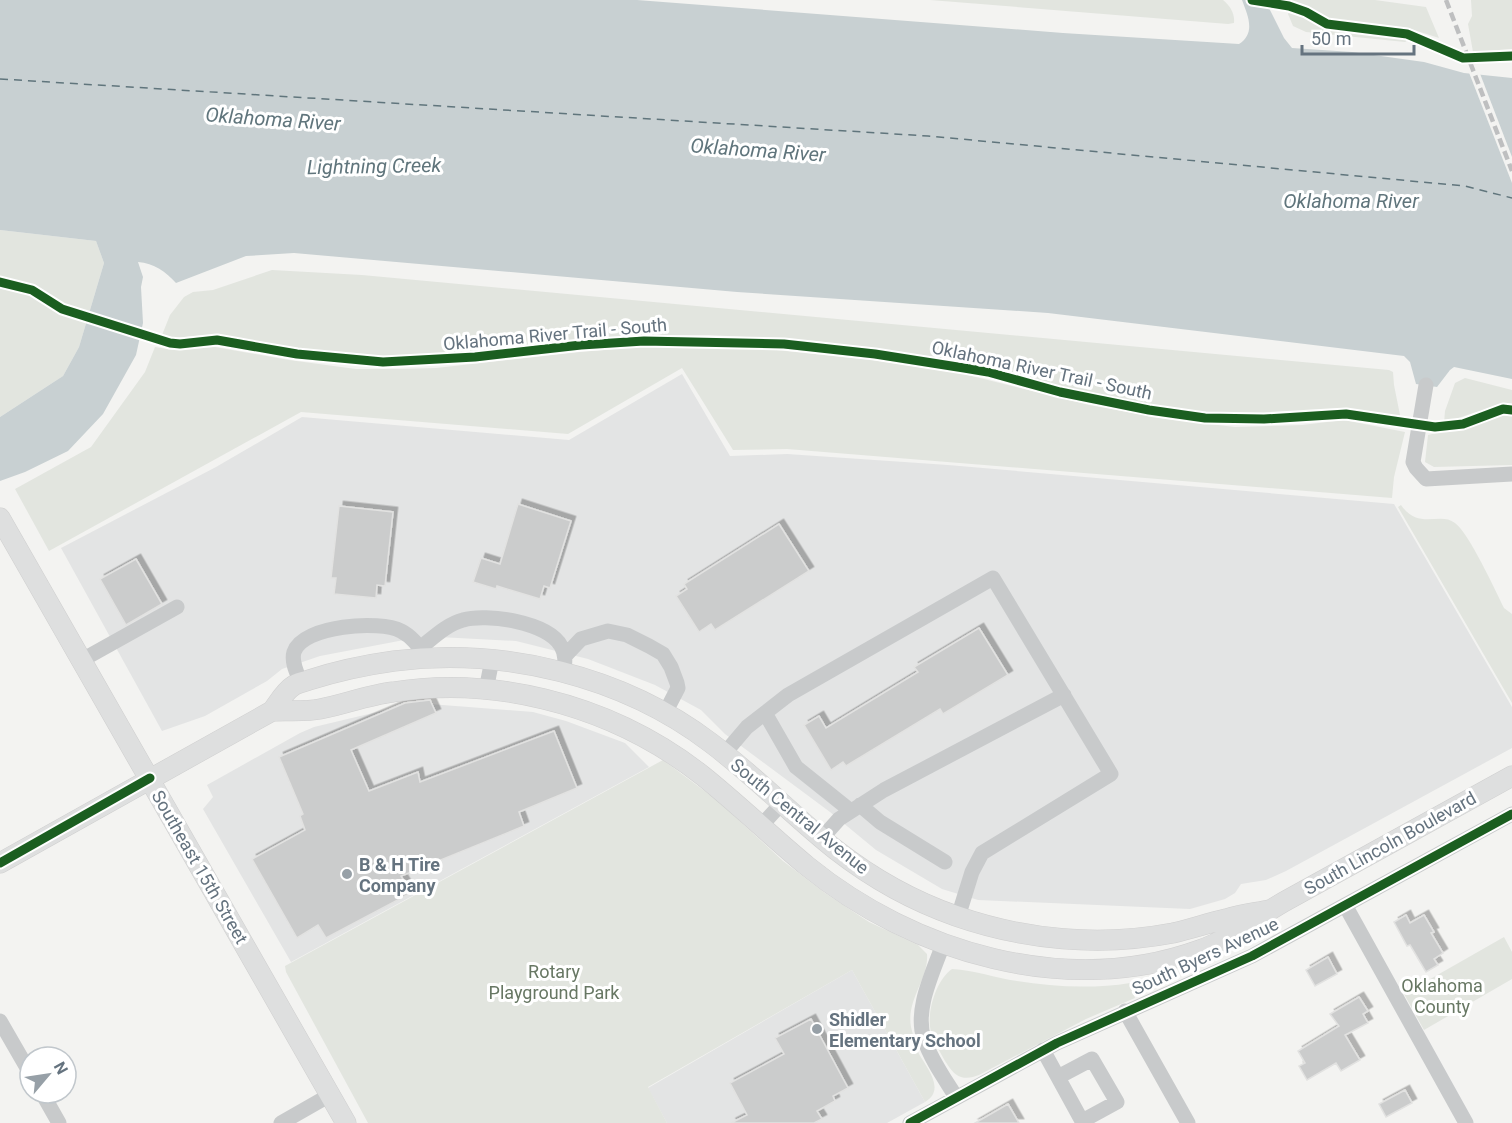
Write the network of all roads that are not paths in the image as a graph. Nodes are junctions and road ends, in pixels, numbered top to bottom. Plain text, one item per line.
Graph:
1 (1426, 385) dead end
2 (1512, 474) edge
3 (0, 518) edge
4 (177, 607) dead end
5 (423, 653) junction
6 (82, 660) junction
7 (492, 660) junction
8 (564, 664) junction
9 (301, 683) junction
10 (486, 690) junction
11 (1064, 695) junction
12 (272, 711) junction
13 (665, 713) junction
14 (765, 713) junction
15 (724, 754) junction
16 (1512, 776) edge
17 (150, 778) junction
18 (782, 803) junction
19 (856, 808) junction
20 (1512, 814) edge
21 (761, 826) junction
22 (822, 838) junction
23 (945, 862) dead end
24 (0, 863) edge
25 (1345, 905) junction
26 (1269, 910) junction
27 (958, 916) junction
28 (943, 944) junction
29 (1125, 1011) junction
30 (0, 1021) edge
31 (1043, 1050) junction
32 (18, 1052) edge
33 (1058, 1077) dead end
34 (330, 1095) junction
35 (956, 1097) junction
36 (49, 1105) edge
37 (59, 1123) edge
38 (281, 1123) edge
39 (346, 1123) edge
40 (910, 1123) edge
41 (1188, 1123) edge
42 (1467, 1123) edge

1 - 2 street
3 - 6 main road, Southeast 15th Street
4 - 6 street
5 - 7 main road, South Central Avenue
5 - 8 street
5 - 9 main road, South Central Avenue
5 - 9 street
6 - 17 main road, Southeast 15th Street
7 - 8 main road, South Central Avenue
7 - 10 street
8 - 13 main road, South Central Avenue
8 - 13 street
9 - 12 main road, South Central Avenue
10 - 12 main road, South Central Avenue
10 - 21 main road, South Central Avenue
11 - 14 street
11 - 19 street
11 - 27 street
12 - 17 main road, South Central Avenue
13 - 15 main road, South Central Avenue
14 - 15 street
14 - 19 street
15 - 18 main road, South Central Avenue
16 - 26 main road, South Lincoln Boulevard
17 - 24 main road, South Central Avenue
17 - 34 main road, Southeast 15th Street
18 - 21 street
18 - 22 main road, South Central Avenue
19 - 22 street
19 - 23 street
20 - 25 street, South Byers Avenue
21 - 28 main road, South Central Avenue
22 - 27 main road, South Central Avenue
25 - 29 street, South Byers Avenue
25 - 42 street
26 - 27 main road, South Central Avenue
26 - 28 main road, South Central Avenue
28 - 35 street
29 - 31 street, South Byers Avenue
29 - 41 street
30 - 32 street
31 - 33 street
31 - 35 street, South Byers Avenue
34 - 38 street
34 - 39 main road, Southeast 15th Street
35 - 40 street, South Byers Avenue
36 - 37 street

